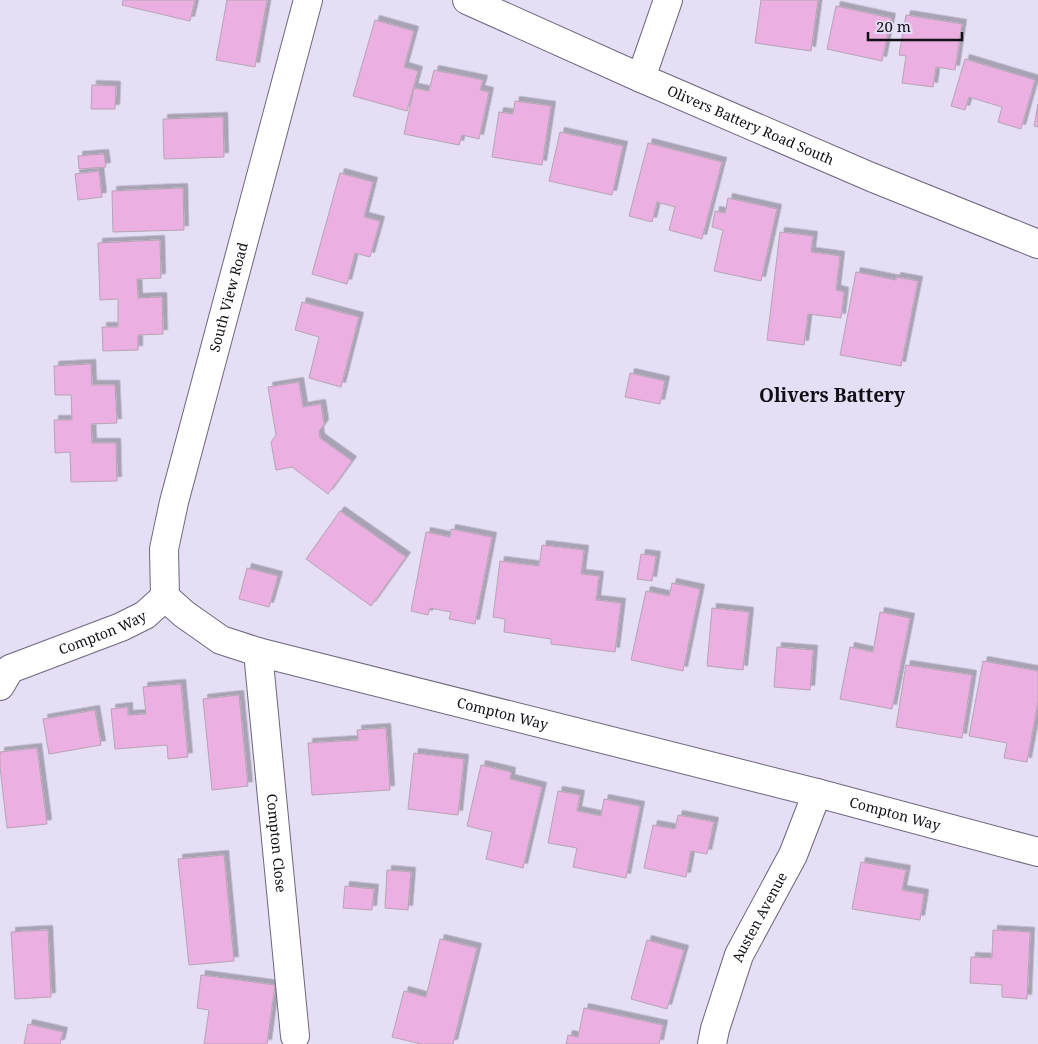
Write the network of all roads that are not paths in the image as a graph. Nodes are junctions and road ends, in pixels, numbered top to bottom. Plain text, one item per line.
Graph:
1 (308, 0) edge
2 (467, 0) edge
3 (668, 0) edge
4 (641, 78) junction
5 (1038, 244) edge
6 (165, 597) junction
7 (258, 652) junction
8 (0, 686) edge
9 (817, 793) junction
10 (1038, 852) edge
11 (294, 1036) dead end
12 (712, 1044) edge

1 - 6 street, South View Road
2 - 4 street, Olivers Battery Road South
3 - 4 street
4 - 5 street, Olivers Battery Road South
6 - 7 street, Compton Way
6 - 8 street, Compton Way
7 - 9 street, Compton Way
7 - 11 street, Compton Close
9 - 10 street, Compton Way
9 - 12 street, Austen Avenue

